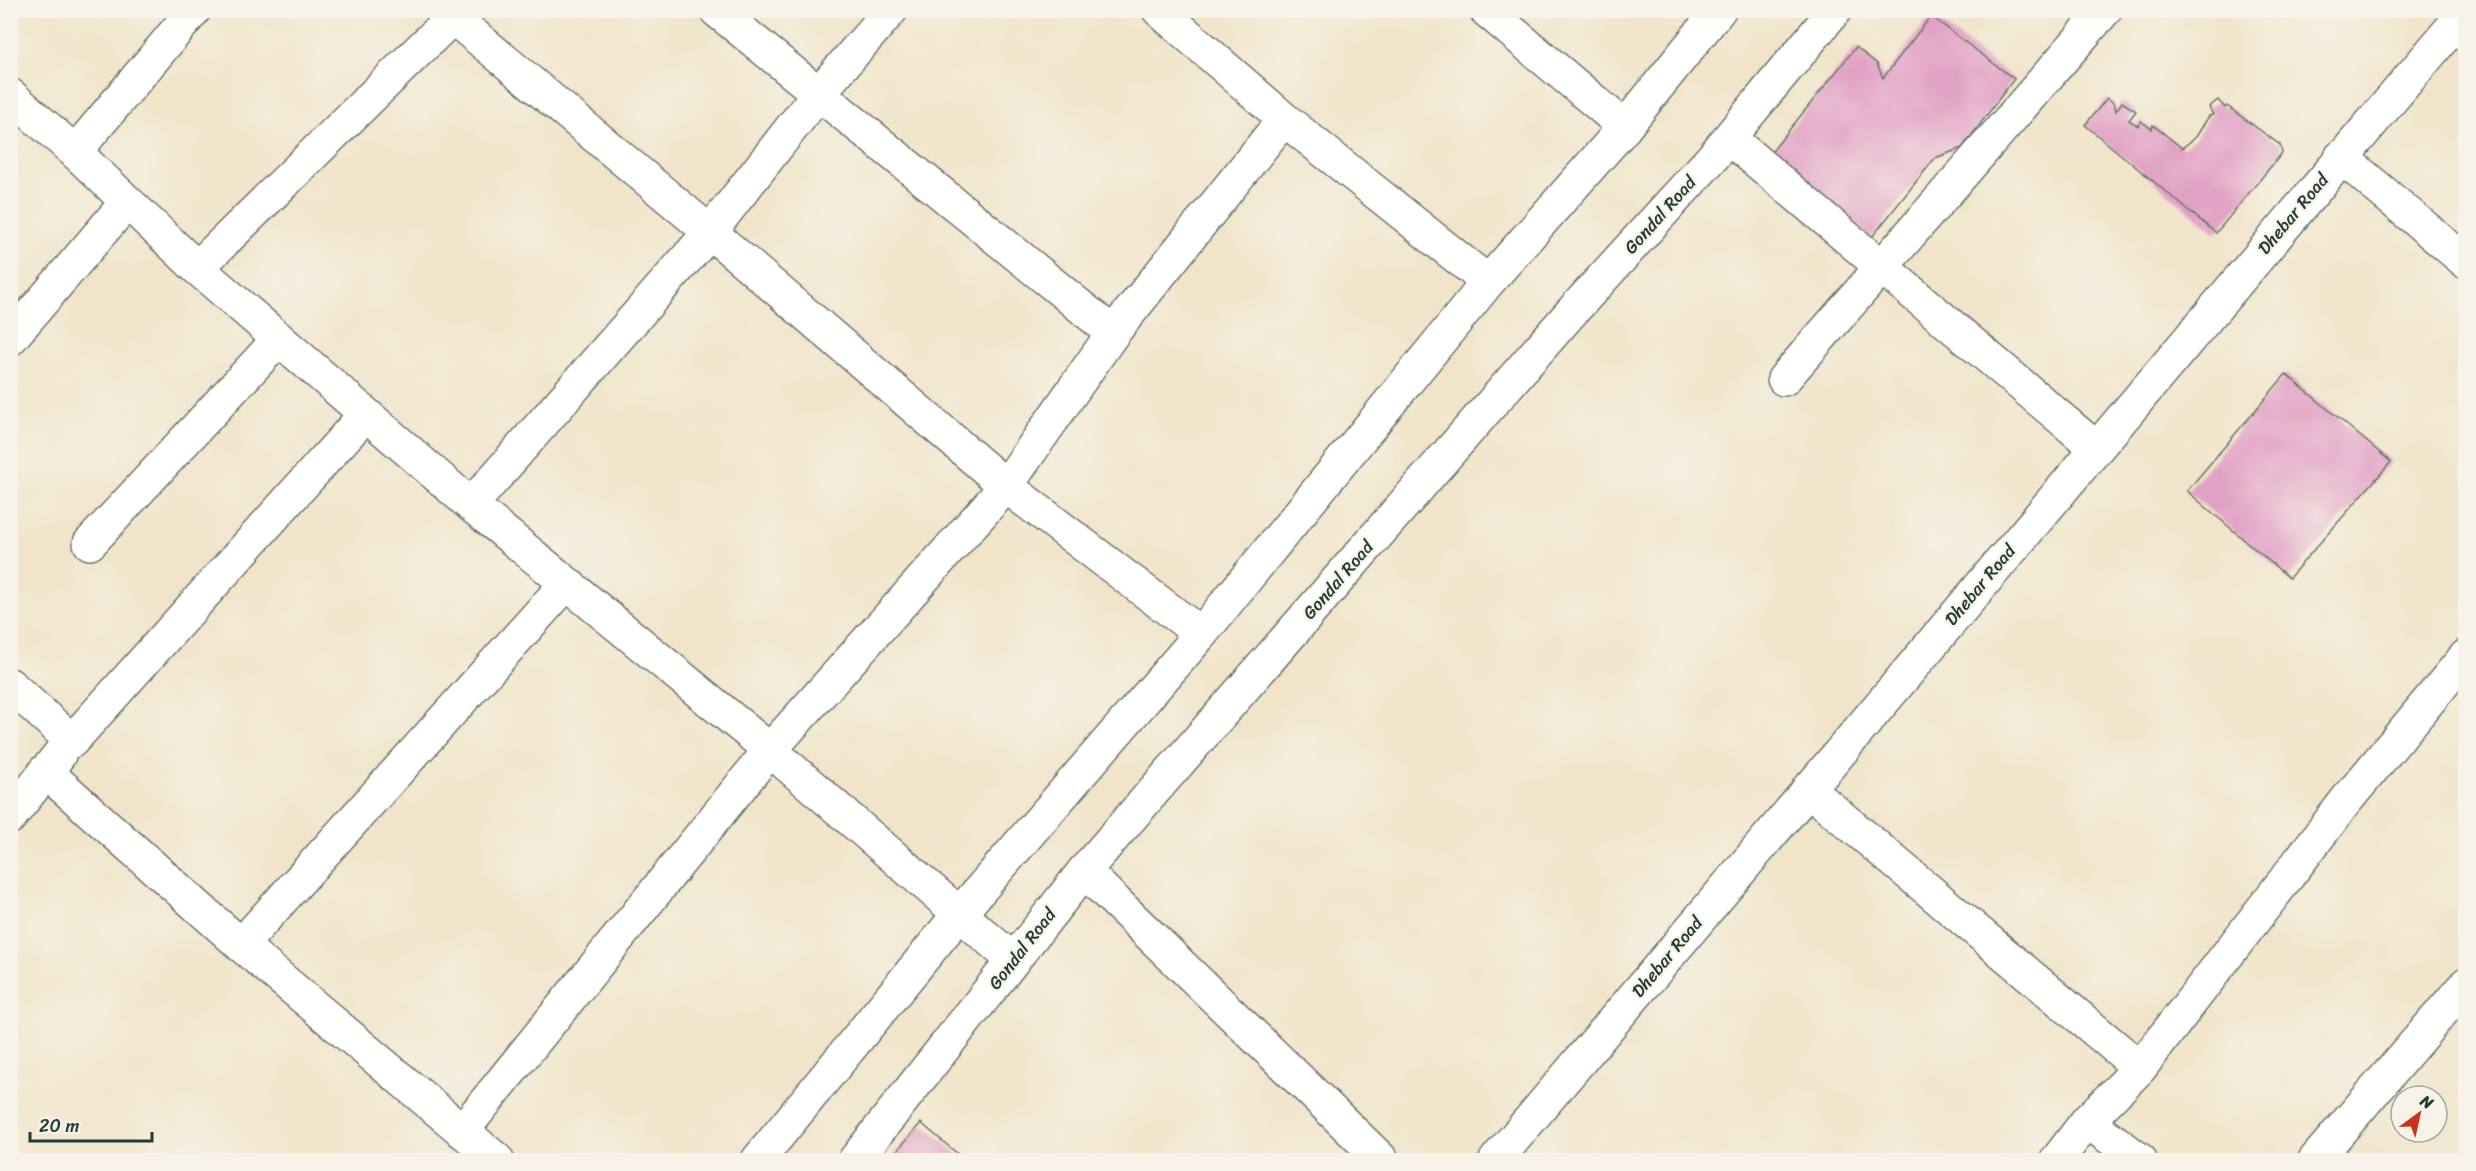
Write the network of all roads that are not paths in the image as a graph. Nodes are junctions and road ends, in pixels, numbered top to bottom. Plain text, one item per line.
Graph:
1 (194, 10) edge
2 (716, 10) edge
3 (891, 10) edge
4 (1159, 10) edge
5 (1486, 10) edge
6 (1719, 10) edge
7 (1835, 10) edge
8 (2105, 10) edge
9 (2466, 11) edge
10 (452, 13) edge
11 (818, 94) junction
12 (10, 95) edge
13 (1284, 119) junction
14 (1625, 127) junction
15 (1729, 138) junction
16 (75, 152) junction
17 (2341, 157) junction
18 (127, 202) junction
19 (710, 232) junction
20 (2466, 262) edge
21 (1882, 267) junction
22 (197, 268) junction
23 (1488, 282) junction
24 (1113, 333) junction
25 (10, 339) edge
26 (279, 339) junction
27 (1785, 379) dead end
28 (365, 415) junction
29 (2096, 448) junction
30 (1006, 486) junction
31 (471, 505) junction
32 (90, 543) dead end
33 (566, 584) junction
34 (1201, 633) junction
35 (2465, 659) edge
36 (10, 685) edge
37 (72, 741) junction
38 (770, 750) junction
39 (45, 771) junction
40 (1808, 789) junction
41 (10, 817) edge
42 (1084, 871) junction
43 (960, 913) junction
44 (241, 945) junction
45 (1013, 960) junction
46 (2466, 984) edge
47 (2140, 1068) junction
48 (2086, 1121) junction
49 (462, 1131) junction
50 (497, 1161) edge
51 (758, 1161) edge
52 (855, 1161) edge
53 (1382, 1161) edge
54 (1496, 1161) edge
55 (2057, 1161) edge
56 (2140, 1161) edge
57 (2315, 1161) edge

1 - 16 street
2 - 11 street
3 - 11 street
4 - 13 street
5 - 14 street
6 - 14 street
7 - 15 street, Gondal Road
8 - 21 street
9 - 17 street, Dhebar Road
10 - 19 street
10 - 22 street
11 - 19 street
11 - 24 street
12 - 16 street
13 - 23 street
13 - 24 street
14 - 23 street
15 - 21 street
15 - 42 street, Gondal Road
16 - 18 street
17 - 20 street
17 - 29 street, Dhebar Road
18 - 22 street
18 - 25 street
19 - 30 street
19 - 31 street
21 - 27 street
21 - 29 street
22 - 26 street
23 - 34 street
24 - 30 street
26 - 28 street
26 - 32 street
28 - 31 street
28 - 37 street
29 - 40 street, Dhebar Road
30 - 34 street
30 - 38 street
31 - 33 street
33 - 38 street
33 - 44 street
34 - 43 street
35 - 47 street
36 - 37 street
37 - 39 street
38 - 43 street
38 - 49 street
39 - 41 street
39 - 44 street
40 - 47 street
40 - 54 street, Dhebar Road
42 - 45 street, Gondal Road
42 - 53 street
43 - 45 street
43 - 51 street
44 - 49 street
45 - 52 street, Gondal Road
46 - 57 street
47 - 48 street
48 - 55 street
48 - 56 street
49 - 50 street

